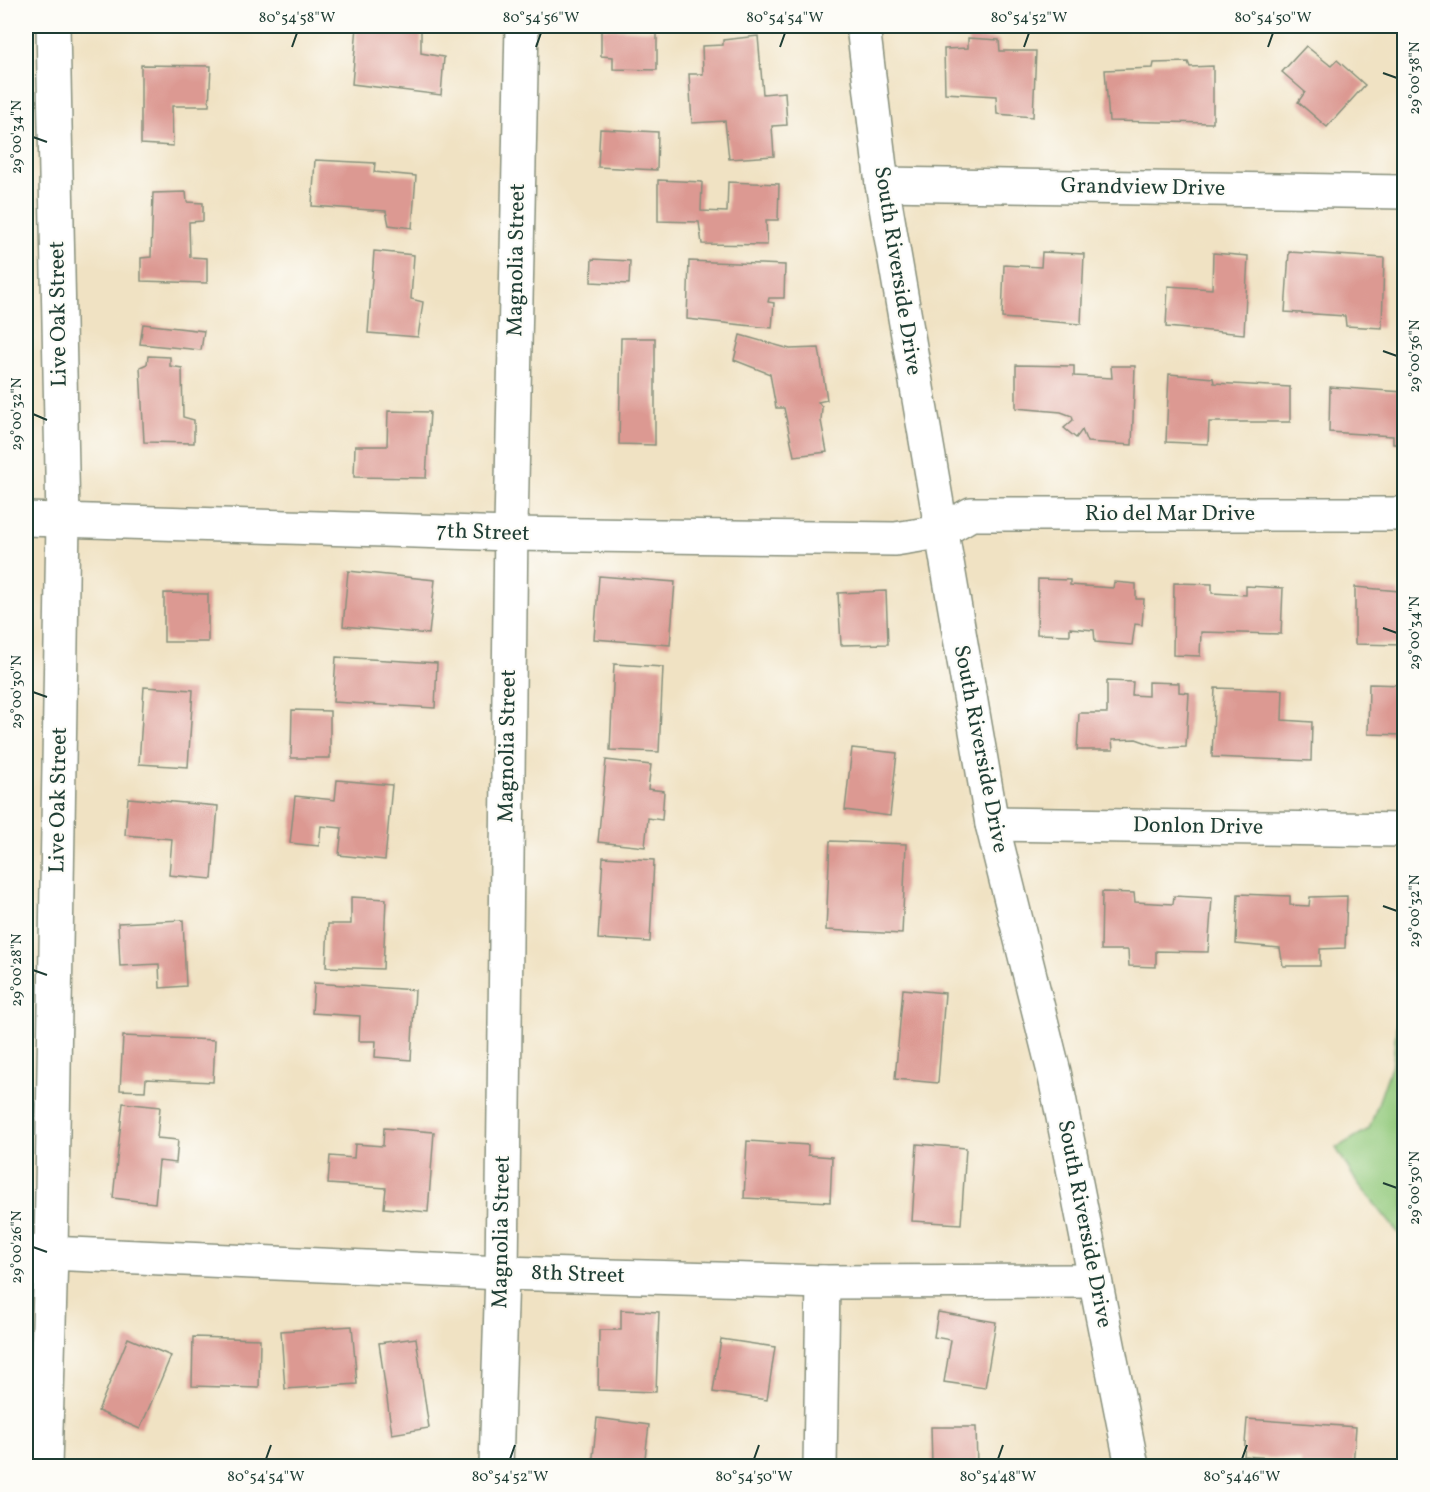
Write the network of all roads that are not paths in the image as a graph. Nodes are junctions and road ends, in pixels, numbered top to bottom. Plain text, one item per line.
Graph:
1 (53, 26) edge
2 (522, 26) edge
3 (864, 26) edge
4 (882, 184) junction
5 (1404, 192) edge
6 (1404, 514) edge
7 (26, 519) edge
8 (63, 520) junction
9 (940, 532) junction
10 (511, 534) junction
11 (992, 824) junction
12 (1404, 830) edge
13 (38, 1252) edge
14 (502, 1273) junction
15 (1095, 1281) junction
16 (823, 1282) junction
17 (45, 1467) edge
18 (496, 1467) edge
19 (820, 1467) edge
20 (1132, 1467) edge

1 - 8 street, Live Oak Street
2 - 10 street, Magnolia Street
3 - 4 street, South Riverside Drive
4 - 5 street, Grandview Drive
4 - 9 street, South Riverside Drive
6 - 9 street, Rio del Mar Drive
7 - 8 street, 7th Street
8 - 10 street, 7th Street
8 - 13 street, Live Oak Street
9 - 10 street, 7th Street
9 - 11 street, South Riverside Drive
10 - 14 street, Magnolia Street
11 - 12 street, Donlon Drive
11 - 15 street, South Riverside Drive
13 - 14 street, 8th Street
13 - 17 street, Live Oak Street
14 - 16 street, 8th Street
14 - 18 street, Magnolia Street
15 - 16 street, 8th Street
15 - 20 street, South Riverside Drive
16 - 19 street

